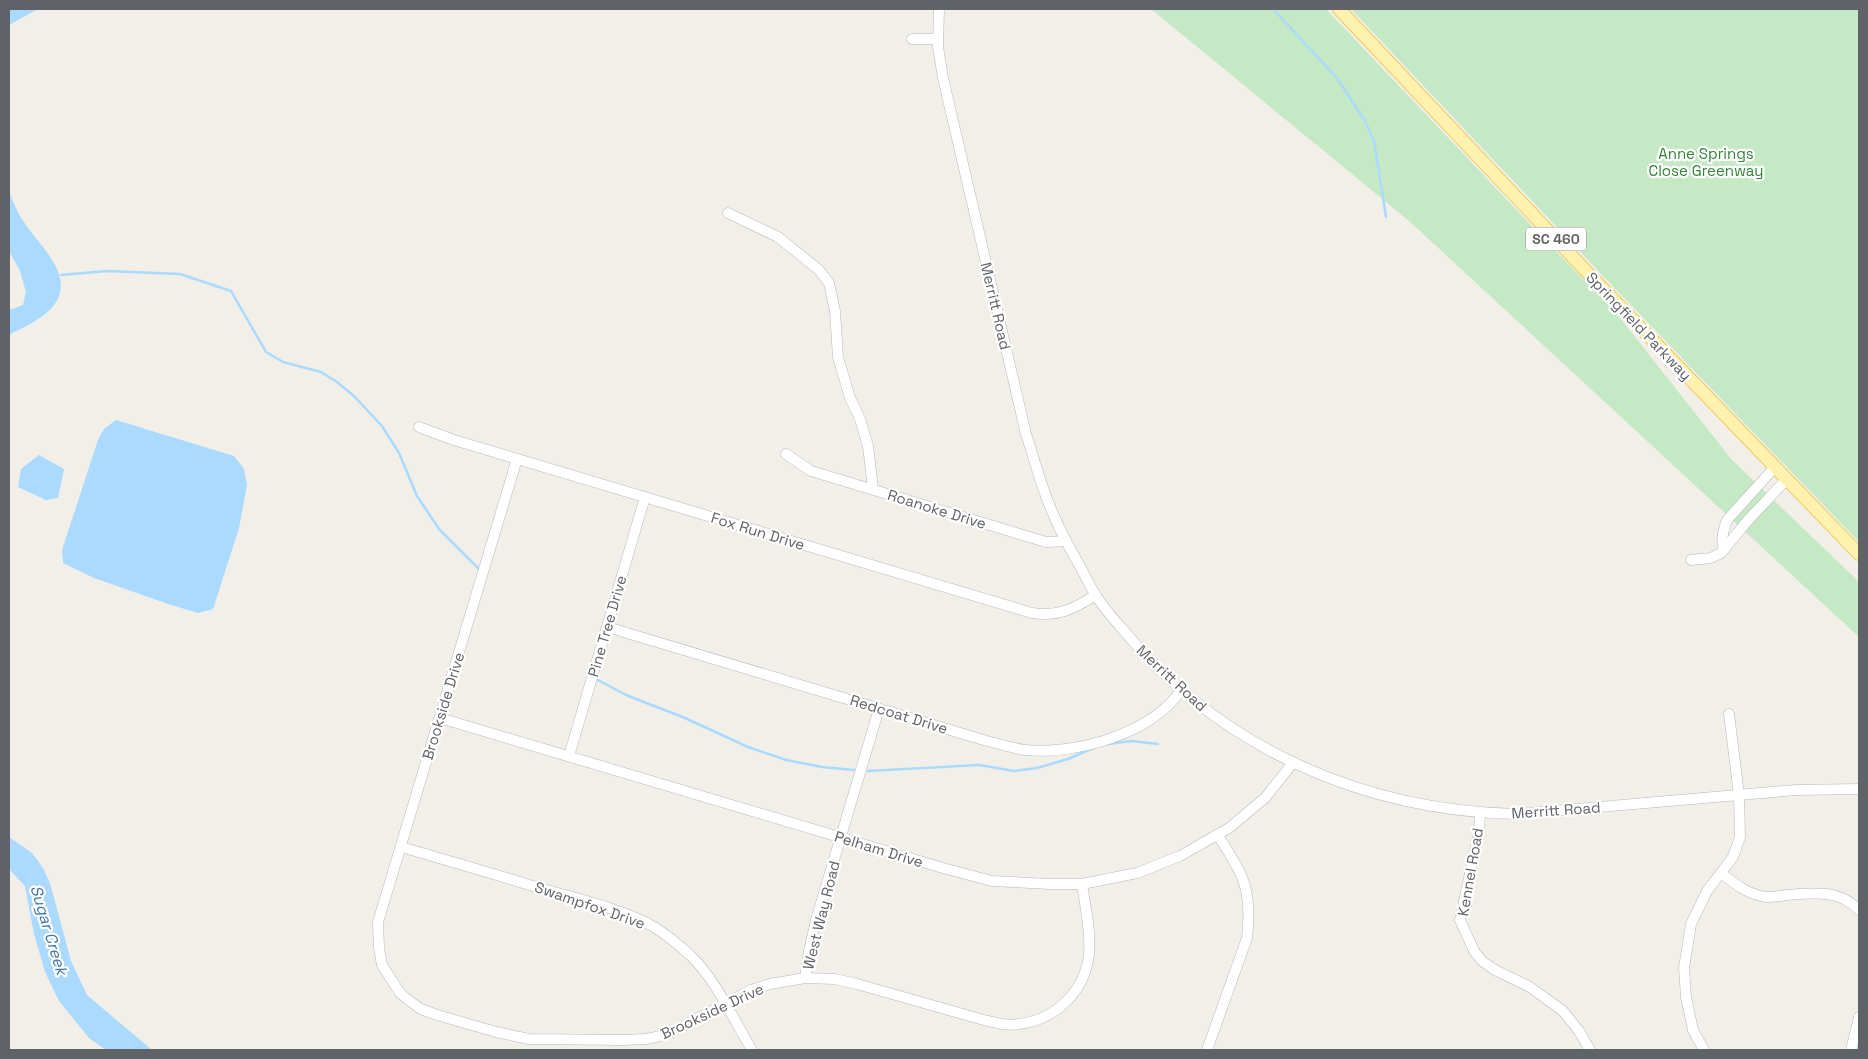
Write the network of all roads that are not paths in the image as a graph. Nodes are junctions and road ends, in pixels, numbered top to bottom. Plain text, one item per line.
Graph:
1 (939, 9) edge
2 (1339, 9) edge
3 (912, 39) dead end
4 (938, 39) junction
5 (728, 214) dead end
6 (420, 427) dead end
7 (786, 454) dead end
8 (517, 459) junction
9 (1775, 467) junction
10 (1787, 479) junction
11 (873, 489) junction
12 (645, 497) junction
13 (1066, 541) junction
14 (1724, 549) junction
15 (1859, 554) edge
16 (1692, 560) dead end
17 (1096, 595) junction
18 (607, 627) junction
19 (1181, 690) junction
20 (879, 709) junction
21 (1729, 714) dead end
22 (440, 718) junction
23 (569, 756) junction
24 (1293, 763) junction
25 (1859, 789) edge
26 (1739, 795) junction
27 (1480, 813) junction
28 (1218, 835) junction
29 (841, 838) junction
30 (402, 847) junction
31 (1721, 873) junction
32 (1082, 884) junction
33 (1859, 910) edge
34 (805, 978) junction
35 (724, 1003) junction
36 (1859, 1017) edge
37 (752, 1050) edge
38 (1207, 1050) edge
39 (1590, 1050) edge
40 (1704, 1050) edge
41 (1851, 1050) edge

1 - 4 street, Merritt Road
2 - 9 main road, Springfield Parkway / SC 460
3 - 4 street
4 - 13 street, Merritt Road
5 - 11 street, Roanoke Drive
6 - 8 street, Fox Run Drive
7 - 11 street
8 - 12 street, Fox Run Drive
8 - 22 street, Brookside Drive
9 - 10 main road, Springfield Parkway / SC 460
9 - 14 street
10 - 14 street
10 - 15 main road, Springfield Parkway / SC 460
11 - 13 street, Roanoke Drive
12 - 17 street, Fox Run Drive
12 - 18 street, Pine Tree Drive
13 - 17 street, Merritt Road
14 - 16 street
17 - 19 street, Merritt Road
18 - 20 street, Redcoat Drive
18 - 23 street, Pine Tree Drive
19 - 20 street, Redcoat Drive
19 - 24 street, Merritt Road
20 - 29 street, West Way Road
21 - 26 street
22 - 23 street, Pelham Drive
22 - 30 street, Brookside Drive
23 - 29 street, Pelham Drive
24 - 27 street, Merritt Road
24 - 28 street, Pelham Drive
25 - 26 street, Merritt Road
26 - 27 street, Merritt Road
26 - 31 street
27 - 39 street, Kennel Road
28 - 32 street, Pelham Drive
28 - 38 street
29 - 32 street, Pelham Drive
29 - 34 street, West Way Road
30 - 35 street, Swampfox Drive
30 - 35 street, Brookside Drive
31 - 33 street
31 - 40 street
32 - 34 street, Brookside Drive
34 - 35 street, Brookside Drive
35 - 37 street, Swampfox Drive
36 - 41 street

